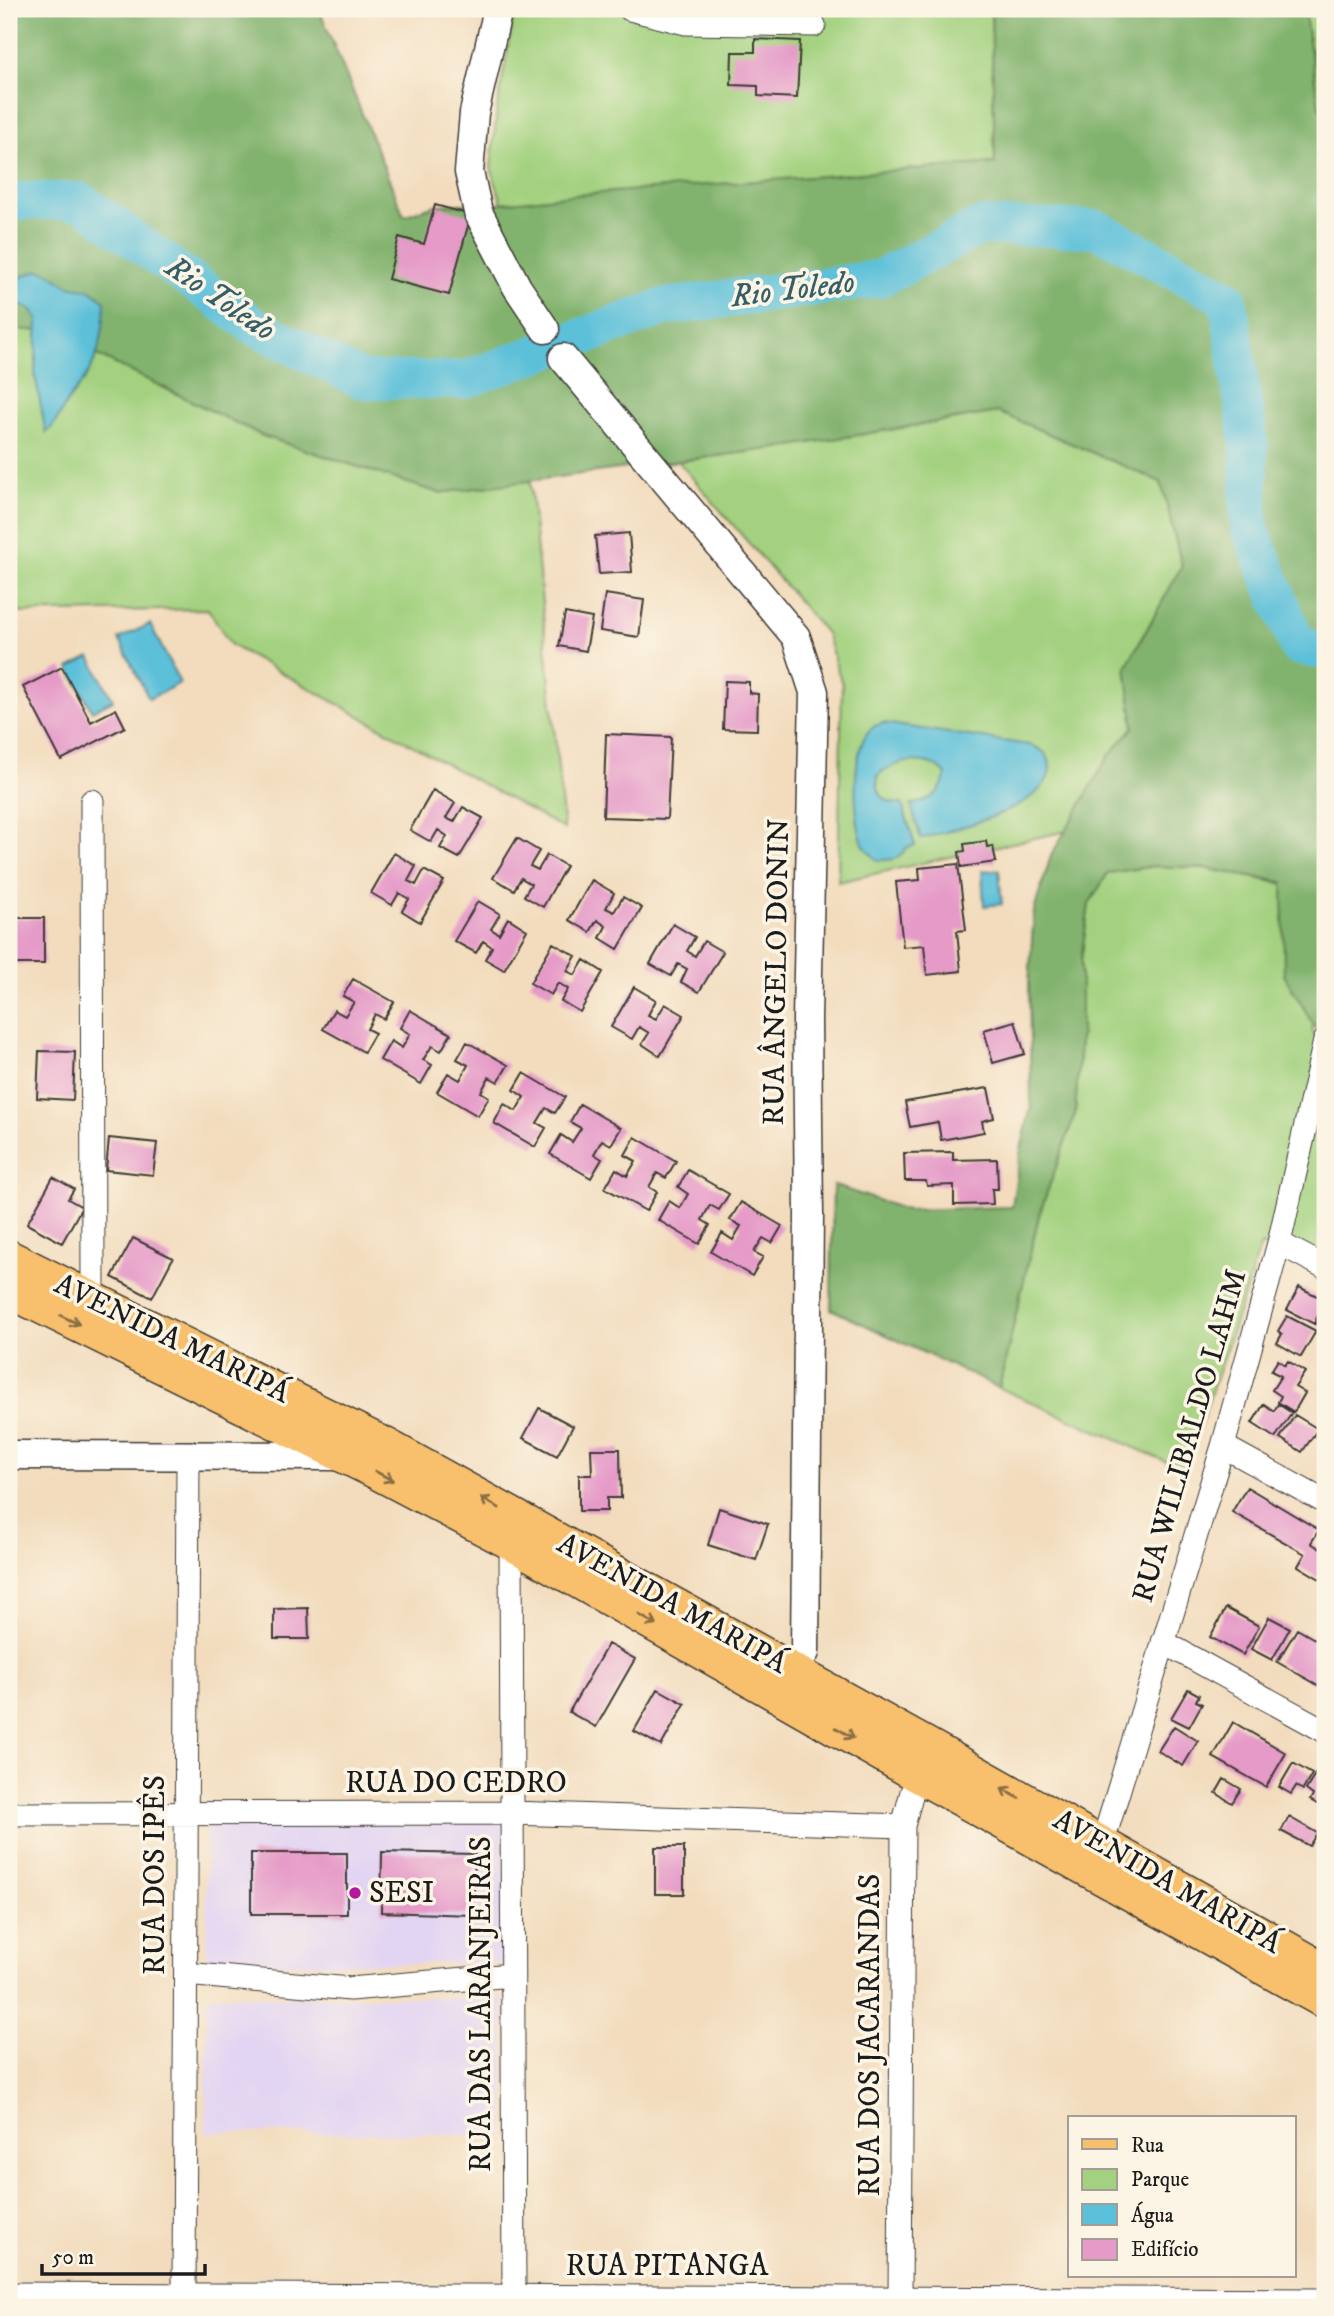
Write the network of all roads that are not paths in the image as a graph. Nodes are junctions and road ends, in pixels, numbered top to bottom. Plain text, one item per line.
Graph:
1 (498, 9) edge
2 (630, 9) edge
3 (814, 25) dead end
4 (545, 329) joint
5 (563, 358) joint
6 (92, 801) dead end
7 (1325, 1041) edge
8 (1279, 1243) junction
9 (9, 1258) edge
10 (1325, 1267) edge
11 (9, 1290) edge
12 (93, 1299) junction
13 (297, 1416) junction
14 (351, 1443) junction
15 (1223, 1446) junction
16 (9, 1455) edge
17 (188, 1455) junction
18 (1325, 1502) edge
19 (517, 1532) junction
20 (1163, 1642) junction
21 (787, 1684) junction
22 (1325, 1731) edge
23 (926, 1762) junction
24 (186, 1813) junction
25 (512, 1813) junction
26 (9, 1814) edge
27 (903, 1826) junction
28 (1096, 1857) junction
29 (1325, 1971) edge
30 (186, 1974) junction
31 (512, 1975) junction
32 (1325, 2001) edge
33 (9, 2294) edge
34 (184, 2295) junction
35 (900, 2298) junction
36 (1325, 2300) edge
37 (277, 2301) edge
38 (513, 2302) edge
39 (785, 2302) edge
40 (961, 2303) edge
41 (1150, 2303) edge

1 - 4 street
2 - 3 street
4 - 5 street
5 - 21 street, RUA ÂNGELO DONIN
6 - 12 street
7 - 8 street, RUA WILIBALDO LAHM
8 - 10 street
8 - 15 street, RUA WILIBALDO LAHM
9 - 12 main road, AVENIDA MARIPÁ
11 -> 13 main road, AVENIDA MARIPÁ
12 - 13 main road, AVENIDA MARIPÁ
13 - 14 main road, AVENIDA MARIPÁ
14 - 17 street
14 - 19 main road, AVENIDA MARIPÁ
15 - 18 street
15 - 20 street, RUA WILIBALDO LAHM
16 - 17 street
17 - 24 street, RUA DOS IPÊS
19 - 21 main road, AVENIDA MARIPÁ
19 - 25 street, RUA DAS LARANJEIRAS
20 - 22 street
20 - 28 street, RUA WILIBALDO LAHM
21 - 23 main road, AVENIDA MARIPÁ
23 - 27 street, RUA DOS JACARANDAS
23 - 28 main road, AVENIDA MARIPÁ
24 - 25 street, RUA DO CEDRO
24 - 26 street, RUA DO CEDRO
24 - 30 street, RUA DOS IPÊS
25 - 27 street, RUA DO CEDRO
25 - 31 street, RUA DAS LARANJEIRAS
27 - 35 street, RUA DOS JACARANDAS
28 - 29 main road, AVENIDA MARIPÁ
28 - 32 main road, AVENIDA MARIPÁ
30 - 31 street
30 - 34 street, RUA DOS IPÊS
31 - 38 street, RUA DAS LARANJEIRAS
33 - 34 street, RUA PITANGA
34 - 37 street, RUA PITANGA
35 - 39 street, RUA PITANGA
35 - 40 street, RUA PITANGA
36 - 41 street, RUA PITANGA
37 - 38 street, RUA PITANGA
38 - 39 street, RUA PITANGA
40 - 41 street, RUA PITANGA

